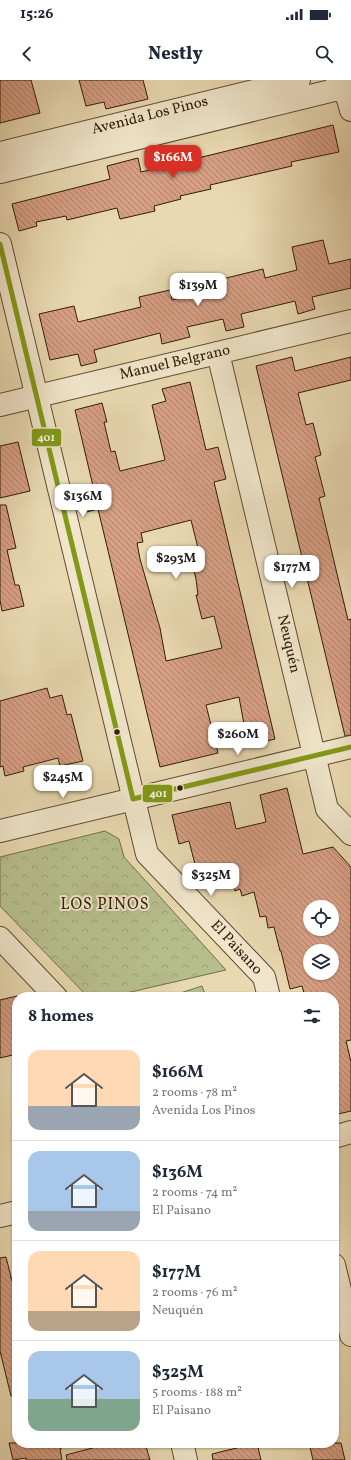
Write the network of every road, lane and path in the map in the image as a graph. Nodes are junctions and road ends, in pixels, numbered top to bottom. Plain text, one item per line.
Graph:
1 (299, 80) edge
2 (343, 85) edge
3 (351, 110) edge
4 (0, 153) edge
5 (0, 172) edge
6 (0, 244) edge
7 (351, 321) edge
8 (218, 353) junction
9 (37, 396) junction
10 (0, 405) edge
11 (351, 747) edge
12 (315, 755) junction
13 (133, 799) junction
14 (0, 831) edge
15 (351, 834) edge
16 (0, 938) edge
17 (51, 992) edge
18 (268, 992) edge
19 (351, 1132) edge
20 (339, 1136) edge
21 (12, 1213) edge
22 (0, 1216) edge
23 (339, 1286) edge
24 (351, 1335) edge
25 (183, 1448) edge
26 (186, 1460) edge

1 - 4 street, Avenida Los Pinos
2 - 3 street
2 - 5 street, Avenida Los Pinos
6 - 9 street, El Paisano
7 - 8 street, Manuel Belgrano
8 - 9 street, Manuel Belgrano
8 - 12 street, Neuquén
9 - 10 street, Manuel Belgrano
9 - 13 street, El Paisano
11 - 12 street
12 - 13 street
12 - 15 street, Neuquén
13 - 14 street
13 - 18 street, El Paisano
16 - 17 street
19 - 20 street
21 - 22 street
23 - 24 street
25 - 26 street

